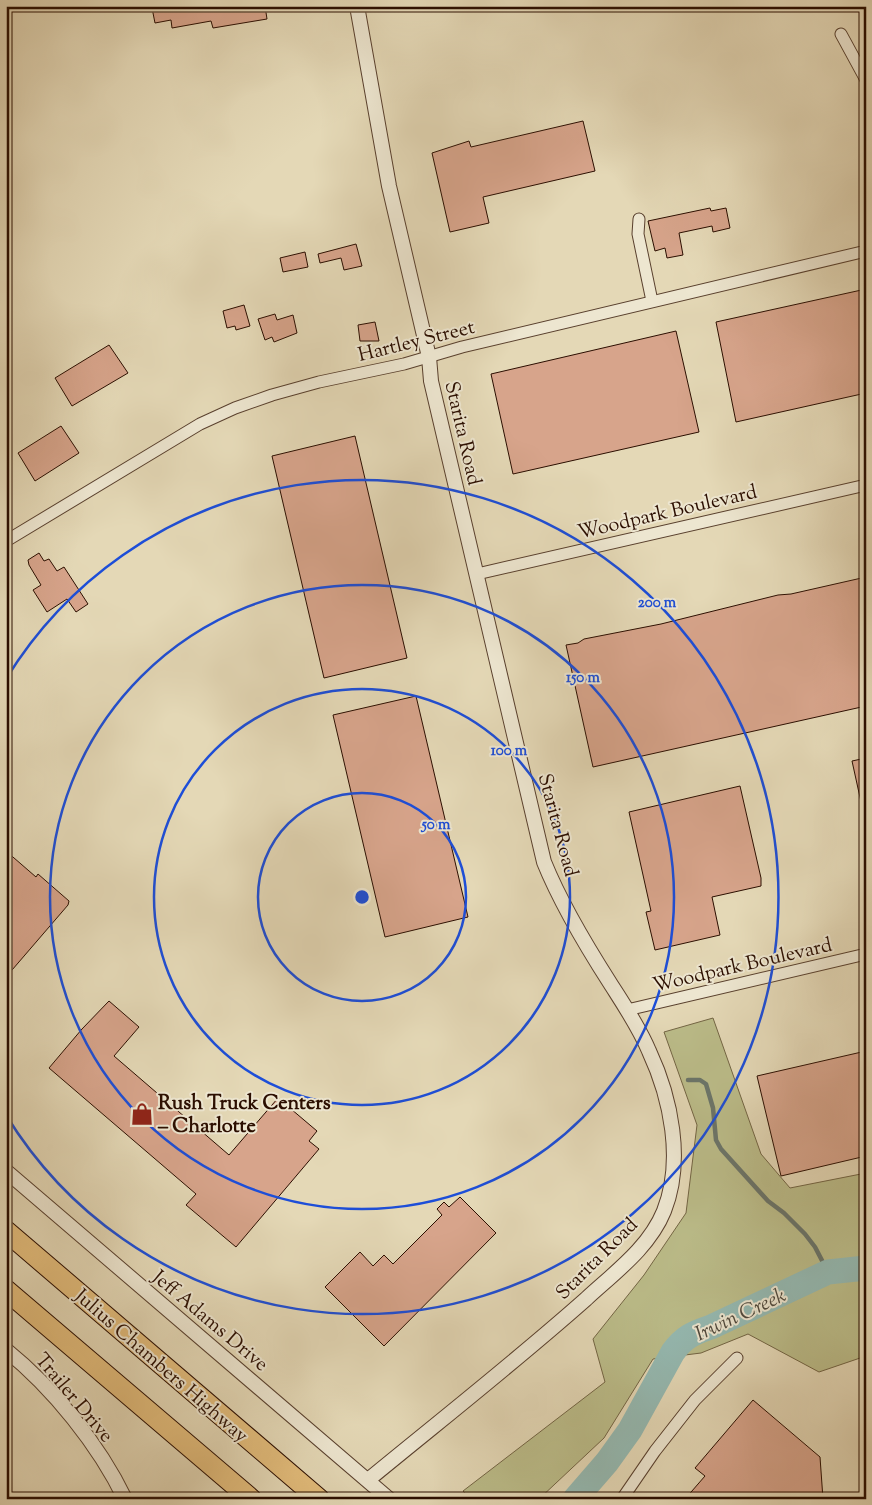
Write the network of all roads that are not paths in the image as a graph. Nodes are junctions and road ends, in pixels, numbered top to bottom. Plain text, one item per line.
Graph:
1 (357, 6) edge
2 (841, 34) dead end
3 (866, 80) edge
4 (639, 218) dead end
5 (866, 251) edge
6 (652, 301) junction
7 (429, 357) junction
8 (866, 485) edge
9 (6, 541) edge
10 (476, 574) junction
11 (866, 954) edge
12 (627, 1010) junction
13 (6, 1171) edge
14 (6, 1231) edge
15 (6, 1290) edge
16 (6, 1350) edge
17 (737, 1358) dead end
18 (368, 1480) junction
19 (125, 1499) edge
20 (250, 1499) edge
21 (319, 1499) edge
22 (389, 1499) edge
23 (622, 1499) edge

1 - 7 street, Starita Road
2 - 3 street
4 - 6 street
5 - 6 street, Hartley Street
6 - 7 street, Hartley Street
7 - 9 street, Hartley Street
7 - 10 street, Starita Road
8 - 10 street, Woodpark Boulevard
10 - 12 street, Starita Road
11 - 12 street, Woodpark Boulevard
12 - 18 street, Starita Road
13 - 18 street, Jeff Adams Drive
14 - 21 highway, Julius Chambers Highway
15 - 20 highway
16 - 19 street, Trailer Drive
17 - 23 street
18 - 22 street, Jeff Adams Drive

